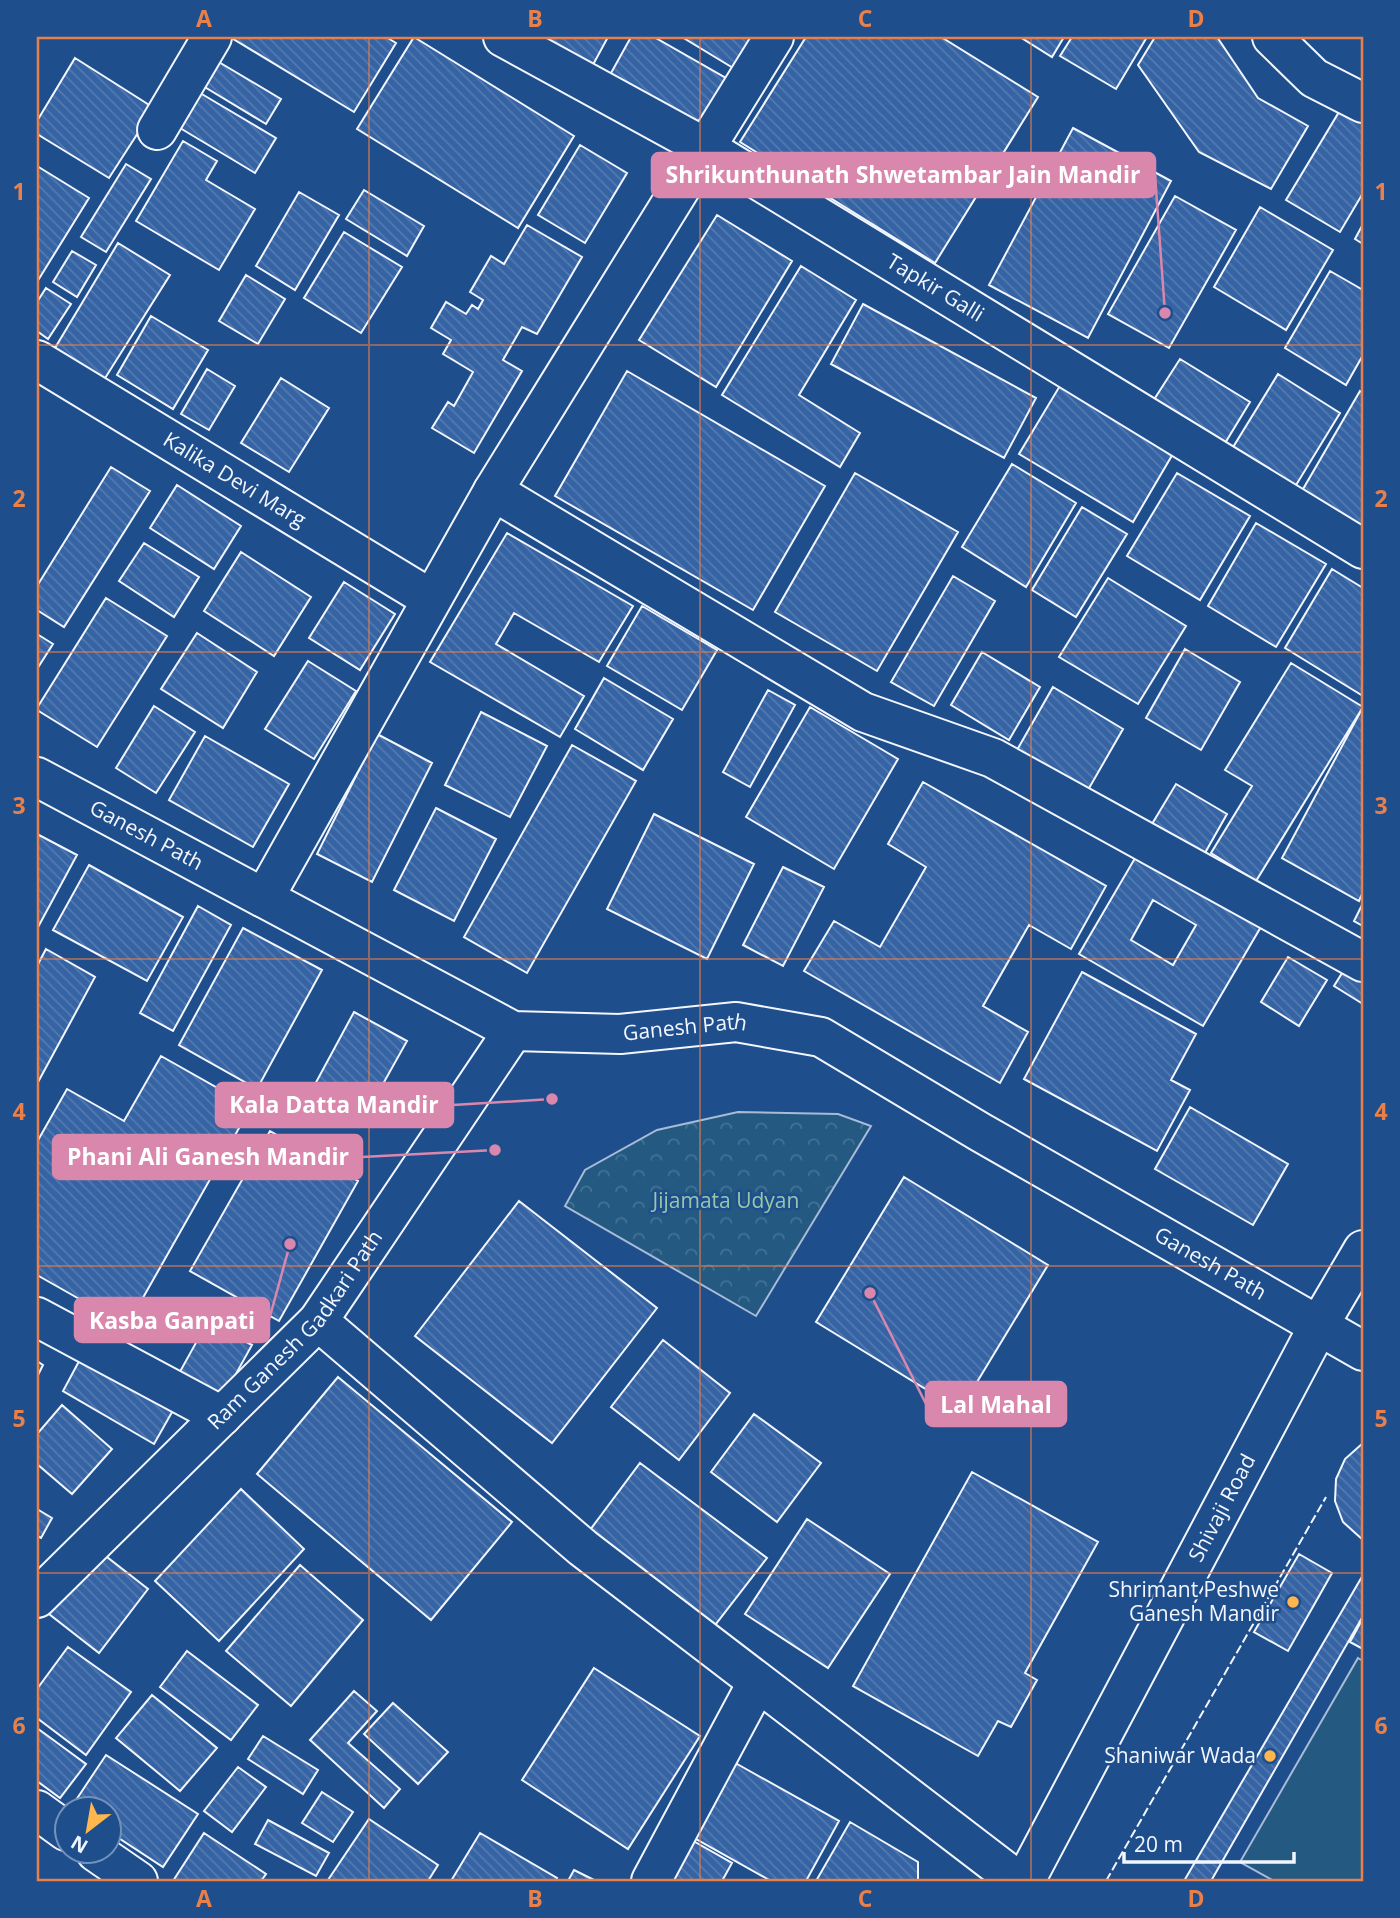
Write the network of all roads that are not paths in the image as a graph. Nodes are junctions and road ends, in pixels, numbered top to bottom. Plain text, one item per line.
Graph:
1 (212, 37) edge
2 (503, 37) edge
3 (774, 37) edge
4 (1272, 37) edge
5 (1363, 103) edge
6 (157, 130) dead end
7 (706, 148) junction
8 (37, 360) edge
9 (493, 491) junction
10 (1363, 549) edge
11 (432, 599) junction
12 (37, 777) edge
13 (264, 898) junction
14 (1363, 962) edge
15 (513, 1031) junction
16 (1363, 1250) edge
17 (37, 1317) edge
18 (318, 1321) junction
19 (1319, 1325) junction
20 (1363, 1352) edge
21 (222, 1416) junction
22 (37, 1598) edge
23 (757, 1682) junction
24 (37, 1810) edge
25 (52, 1821) edge
26 (116, 1866) edge
27 (138, 1881) edge
28 (651, 1881) edge
29 (1018, 1881) edge
30 (1025, 1881) edge

1 - 6 main road
2 - 7 main road, Tapkir Galli
3 - 7 main road
4 - 5 main road
7 - 9 main road
7 - 10 main road, Tapkir Galli
8 - 11 main road, Kalika Devi Marg
9 - 11 main road
9 - 14 main road
11 - 13 main road
12 - 13 main road, Ganesh Path
13 - 15 main road, Ganesh Path
15 - 18 main road, Ram Ganesh Gadkari Path
15 - 19 main road, Ganesh Path
16 - 19 main road, Shivaji Road
17 - 21 main road
18 - 21 main road, Ram Ganesh Gadkari Path
18 - 23 main road
19 - 20 main road, Ganesh Path
19 - 30 main road, Shivaji Road
21 - 22 main road, Ram Ganesh Gadkari Path
23 - 28 main road
23 - 29 main road
24 - 25 main road
26 - 27 main road

